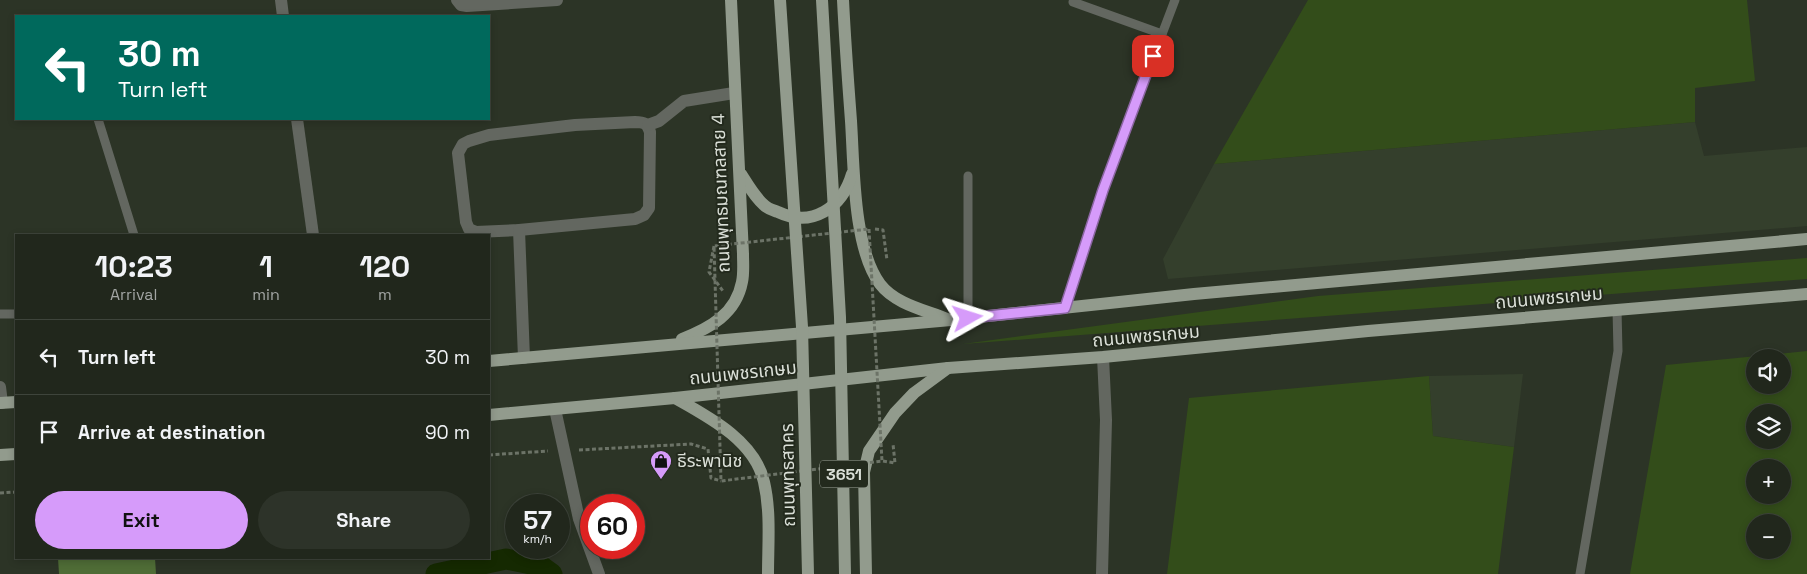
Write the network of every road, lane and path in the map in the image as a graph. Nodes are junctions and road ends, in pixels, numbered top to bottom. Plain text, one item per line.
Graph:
1 (281, 0) edge
2 (457, 0) edge
3 (558, 0) edge
4 (731, 0) edge
5 (780, 0) edge
6 (822, 0) edge
7 (843, 0) edge
8 (1175, 0) edge
9 (1074, 2) dead end
10 (283, 15) edge
11 (1162, 34) junction
12 (734, 93) junction
13 (98, 120) edge
14 (297, 120) edge
15 (648, 125) junction
16 (854, 169) junction
17 (739, 172) junction
18 (968, 176) dead end
19 (519, 230) junction
20 (883, 230) dead end
21 (134, 234) edge
22 (313, 234) edge
23 (1807, 239) edge
24 (714, 246) dead end
25 (888, 268) dead end
26 (725, 293) dead end
27 (1807, 294) edge
28 (1065, 308) junction
29 (1617, 310) junction
30 (0, 314) edge
31 (15, 314) edge
32 (968, 318) junction
33 (951, 320) junction
34 (668, 344) junction
35 (1103, 357) junction
36 (524, 358) junction
37 (490, 361) edge
38 (948, 368) junction
39 (0, 387) edge
40 (675, 398) junction
41 (15, 402) edge
42 (1, 403) edge
43 (555, 409) junction
44 (490, 415) edge
45 (892, 435) dead end
46 (564, 450) junction
47 (15, 454) edge
48 (490, 454) edge
49 (0, 455) edge
50 (882, 461) dead end
51 (721, 481) dead end
52 (15, 492) edge
53 (0, 494) edge
54 (599, 574) edge
55 (768, 574) edge
56 (808, 574) edge
57 (845, 574) edge
58 (866, 574) edge
59 (1102, 574) edge
60 (1580, 574) edge

1 - 10 street
2 - 3 street
4 - 12 main road, ถนนพุทธมณฑลสาย 4
5 - 56 main road, ถนนพุทธสาคร / 3651, bridge
6 - 57 main road, 3651, bridge
7 - 16 main road
8 - 11 lane
9 - 11 lane
11 - 28 lane
12 - 15 street
12 - 17 main road, ถนนพุทธมณฑลสาย 4
13 - 21 lane
14 - 22 street
15 - 19 street
15 - 19 street
16 - 17 main road
16 - 33 main road
17 - 34 main road, ถนนพุทธมณฑลสาย 4
18 - 32 lane
19 - 36 street
20 - 25 path
23 - 28 main road, ถนนเพชรเกษม
24 - 26 path, bridge
27 - 29 main road, ถนนเพชรเกษม
28 - 32 main road, ถนนเพชรเกษม
29 - 35 main road, ถนนเพชรเกษม
29 - 60 lane
30 - 31 lane
32 - 33 main road, ถนนเพชรเกษม
33 - 34 main road, ถนนเพชรเกษม
34 - 36 main road, ถนนเพชรเกษม
35 - 38 main road, ถนนเพชรเกษม
35 - 59 street
36 - 37 main road, ถนนเพชรเกษม
38 - 40 main road, ถนนเพชรเกษม
38 - 58 main road
39 - 42 street
40 - 43 main road, ถนนเพชรเกษม
40 - 55 main road
41 - 42 main road
43 - 44 main road, ถนนเพชรเกษม
43 - 46 street
45 - 50 path
46 - 48 path
46 - 51 path
46 - 54 street
47 - 49 main road
52 - 53 path

